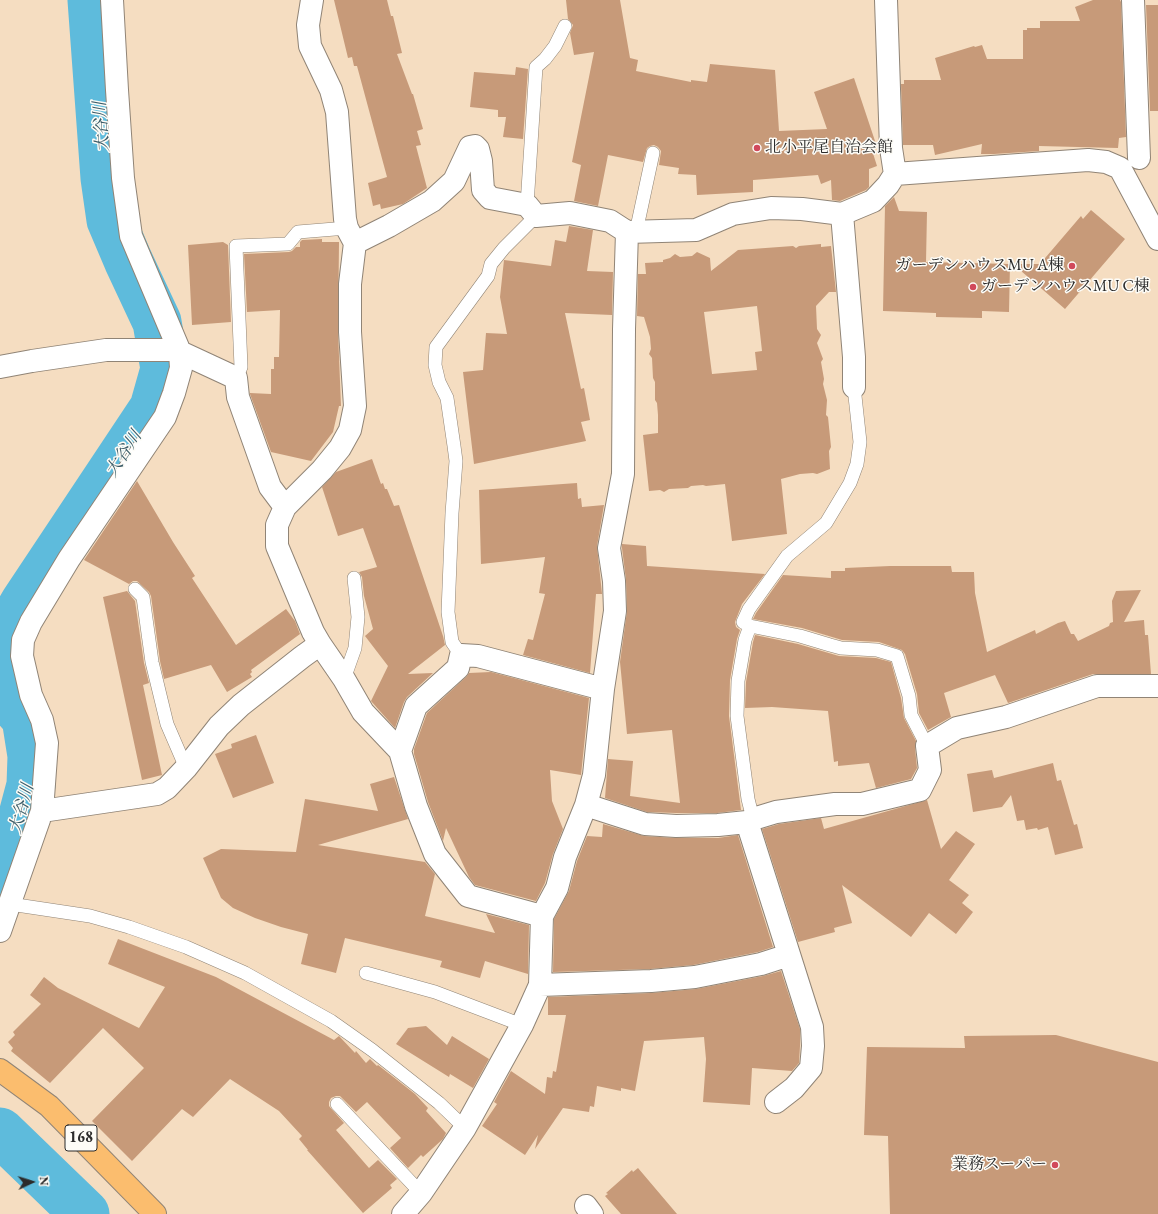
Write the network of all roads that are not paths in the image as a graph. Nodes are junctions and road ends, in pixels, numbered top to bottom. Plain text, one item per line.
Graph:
1 (112, 0) edge
2 (312, 0) edge
3 (886, 0) edge
4 (1133, 0) edge
5 (565, 26) dead end
6 (653, 153) dead end
7 (1149, 158) edge
8 (1120, 168) junction
9 (894, 174) junction
10 (531, 210) junction
11 (842, 214) junction
12 (631, 232) junction
13 (351, 235) junction
14 (1158, 239) edge
15 (177, 351) junction
16 (0, 368) edge
17 (236, 378) junction
18 (854, 387) joint
19 (285, 506) junction
20 (354, 578) dead end
21 (136, 589) dead end
22 (750, 626) junction
23 (320, 644) junction
24 (461, 655) junction
25 (344, 679) junction
26 (1158, 686) edge
27 (603, 689) junction
28 (927, 746) junction
29 (400, 751) junction
30 (186, 768) junction
31 (586, 805) junction
32 (42, 811) junction
33 (750, 820) junction
34 (542, 916) junction
35 (4, 918) edge
36 (788, 955) junction
37 (366, 973) dead end
38 (540, 985) junction
39 (522, 1025) junction
40 (0, 1070) edge
41 (776, 1102) dead end
42 (337, 1104) dead end
43 (465, 1128) junction
44 (421, 1193) junction
45 (155, 1214) edge
46 (404, 1214) edge

1 - 15 street
2 - 13 street
3 - 9 street
4 - 7 street
5 - 10 lane
6 - 12 lane
7 - 8 street
8 - 9 street
8 - 14 street
9 - 11 street
10 - 12 street
10 - 13 street
10 - 24 lane
11 - 12 street
11 - 18 street
12 - 27 street
13 - 17 lane
13 - 19 street
15 - 16 street
15 - 17 street
15 - 32 street
17 - 19 street
18 - 22 lane
19 - 23 street
20 - 25 lane
21 - 30 lane
22 - 28 lane
22 - 33 lane
23 - 25 street
23 - 30 street
24 - 27 street
24 - 29 street
25 - 29 street
26 - 28 street
27 - 31 street
28 - 33 street
29 - 34 street
30 - 32 street
31 - 33 street
31 - 34 street
32 - 35 street
33 - 36 street
34 - 38 street
35 - 43 lane
36 - 38 street
36 - 41 street
37 - 39 lane
38 - 39 street
39 - 43 street
40 - 45 highway, 168
42 - 44 lane
43 - 44 street
44 - 46 street

